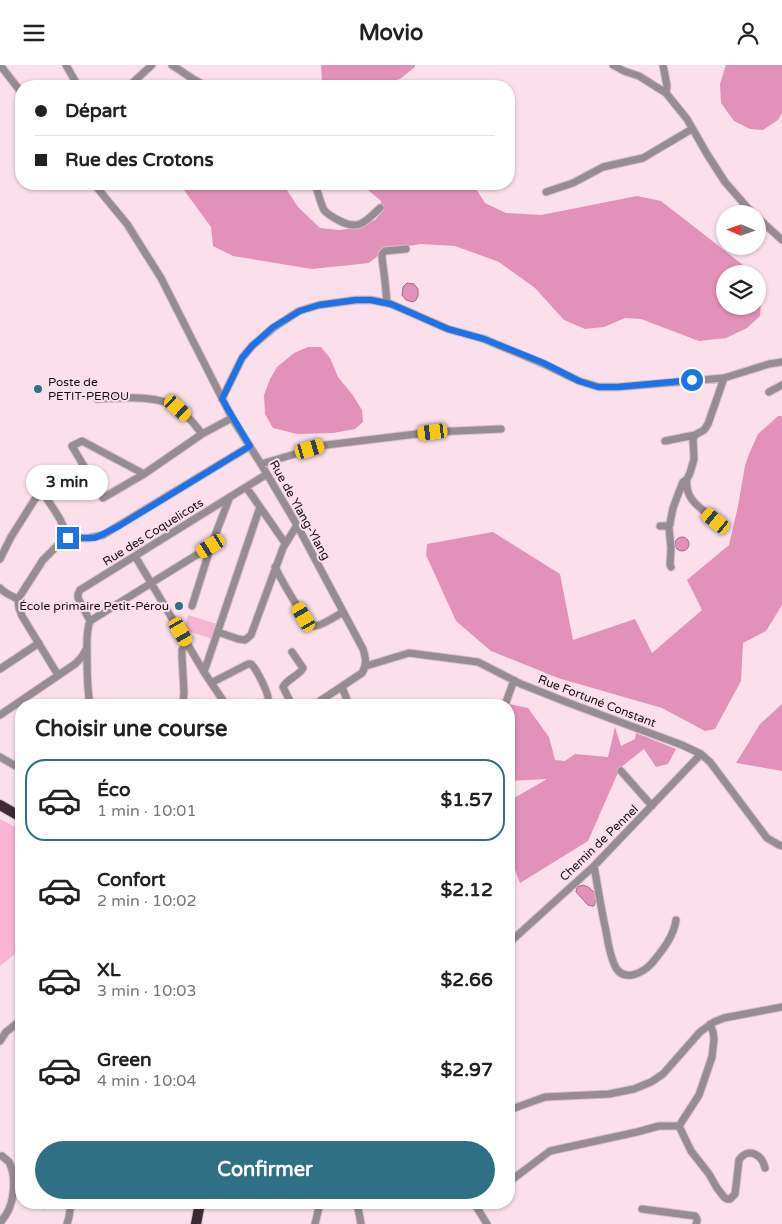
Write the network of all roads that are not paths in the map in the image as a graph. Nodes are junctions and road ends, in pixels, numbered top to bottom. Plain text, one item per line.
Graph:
1 (0, 65) edge
2 (66, 65) edge
3 (152, 65) edge
4 (172, 65) edge
5 (613, 65) edge
6 (663, 65) edge
7 (75, 80) edge
8 (136, 80) edge
9 (195, 80) edge
10 (15, 84) edge
11 (666, 93) junction
12 (692, 129) junction
13 (99, 190) edge
14 (317, 190) edge
15 (546, 192) dead end
16 (745, 205) edge
17 (380, 208) dead end
18 (766, 225) edge
19 (782, 240) edge
20 (406, 249) dead end
21 (387, 303) junction
22 (782, 362) edge
23 (724, 378) junction
24 (782, 385) edge
25 (769, 392) dead end
26 (97, 399) dead end
27 (222, 399) junction
28 (232, 418) junction
29 (501, 429) dead end
30 (202, 434) junction
31 (695, 435) junction
32 (664, 441) dead end
33 (250, 446) junction
34 (261, 463) junction
35 (144, 474) junction
36 (267, 474) junction
37 (687, 479) junction
38 (246, 487) junction
39 (229, 499) junction
40 (260, 507) junction
41 (716, 521) dead end
42 (297, 525) junction
43 (670, 525) junction
44 (660, 526) dead end
45 (68, 538) junction
46 (285, 543) junction
47 (211, 546) junction
48 (135, 556) junction
49 (0, 559) edge
50 (275, 567) junction
51 (671, 567) dead end
52 (152, 583) junction
53 (0, 589) edge
54 (18, 599) junction
55 (192, 606) dead end
56 (343, 612) junction
57 (90, 621) junction
58 (218, 632) junction
59 (39, 643) junction
60 (187, 643) junction
61 (87, 648) junction
62 (292, 652) dead end
63 (366, 666) junction
64 (0, 669) edge
65 (204, 672) junction
66 (58, 675) junction
67 (514, 680) junction
68 (211, 683) junction
69 (342, 687) junction
70 (27, 697) joint
71 (24, 699) edge
72 (89, 699) edge
73 (183, 699) edge
74 (222, 699) edge
75 (268, 699) edge
76 (289, 699) edge
77 (324, 699) edge
78 (347, 699) edge
79 (507, 699) edge
80 (15, 705) edge
81 (0, 715) edge
82 (701, 754) junction
83 (0, 757) edge
84 (14, 765) edge
85 (621, 771) dead end
86 (0, 805) edge
87 (652, 806) junction
88 (0, 812) edge
89 (15, 814) edge
90 (15, 821) edge
91 (782, 846) edge
92 (594, 866) junction
93 (676, 920) dead end
94 (515, 938) edge
95 (782, 1007) edge
96 (710, 1024) junction
97 (15, 1025) edge
98 (0, 1041) edge
99 (515, 1108) edge
100 (679, 1126) junction
101 (2, 1156) dead end
102 (765, 1168) dead end
103 (515, 1177) edge
104 (70, 1209) edge
105 (193, 1209) edge
106 (199, 1209) edge
107 (319, 1209) edge
108 (359, 1209) edge
109 (480, 1209) edge
110 (642, 1209) dead end
111 (0, 1223) edge
112 (67, 1224) edge
113 (190, 1224) edge
114 (196, 1224) edge
115 (315, 1224) edge
116 (361, 1224) edge
117 (487, 1224) edge
118 (696, 1224) edge

1 - 10 street
2 - 7 street
3 - 8 street
4 - 9 street
5 - 11 street
6 - 11 street
11 - 12 street
12 - 15 street
12 - 16 street
13 - 27 street, Rue de Ylang-Ylang
14 - 17 street
18 - 19 street
20 - 21 street
21 - 23 street
21 - 27 street
22 - 23 street
23 - 31 street
24 - 25 street
26 - 30 street
27 - 28 street, Rue de Ylang-Ylang
28 - 30 street
28 - 33 street, Rue de Ylang-Ylang
29 - 34 street
30 - 35 street
31 - 32 street
31 - 37 street
33 - 34 street, Rue de Ylang-Ylang
33 - 45 street
34 - 36 street, Rue de Ylang-Ylang
35 - 35 street
36 - 38 street, Rue des Coquelicots
36 - 42 street, Rue de Ylang-Ylang
37 - 41 street
37 - 43 street
38 - 39 street, Rue des Coquelicots
38 - 40 street
39 - 47 street
39 - 48 street, Rue des Coquelicots
40 - 46 street
40 - 58 street
42 - 46 street
42 - 56 street, Rue de Ylang-Ylang
43 - 44 street
43 - 51 street
45 - 49 street
45 - 54 street
46 - 50 street
47 - 52 street
47 - 55 street
48 - 52 street
48 - 57 street, Rue des Coquelicots
50 - 56 street
50 - 58 street
52 - 57 street
52 - 60 street
53 - 54 street
54 - 59 street
56 - 63 street, Rue de Ylang-Ylang
57 - 61 street
58 - 65 street
59 - 64 street
59 - 66 street
60 - 65 street
60 - 73 street
61 - 66 street
61 - 72 street
62 - 76 street
63 - 67 street, Rue Fortuné Constant
63 - 69 street
65 - 68 street
66 - 70 street
67 - 79 street
67 - 82 street, Rue Fortuné Constant
68 - 74 street
68 - 75 street
69 - 77 street
69 - 78 street
70 - 71 street
80 - 81 street
82 - 87 street, Chemin de Pennel
82 - 91 street, Rue Fortuné Constant
83 - 84 street
85 - 87 street
86 - 89 highway
87 - 92 street, Chemin de Pennel
88 - 90 highway
92 - 93 street
92 - 94 street, Chemin de Pennel
95 - 96 street
96 - 99 street
96 - 100 street
97 - 98 street
100 - 102 street
100 - 103 street
101 - 111 street
104 - 112 street
105 - 113 highway
106 - 114 highway
107 - 115 street
108 - 116 street
109 - 117 street
110 - 118 street

